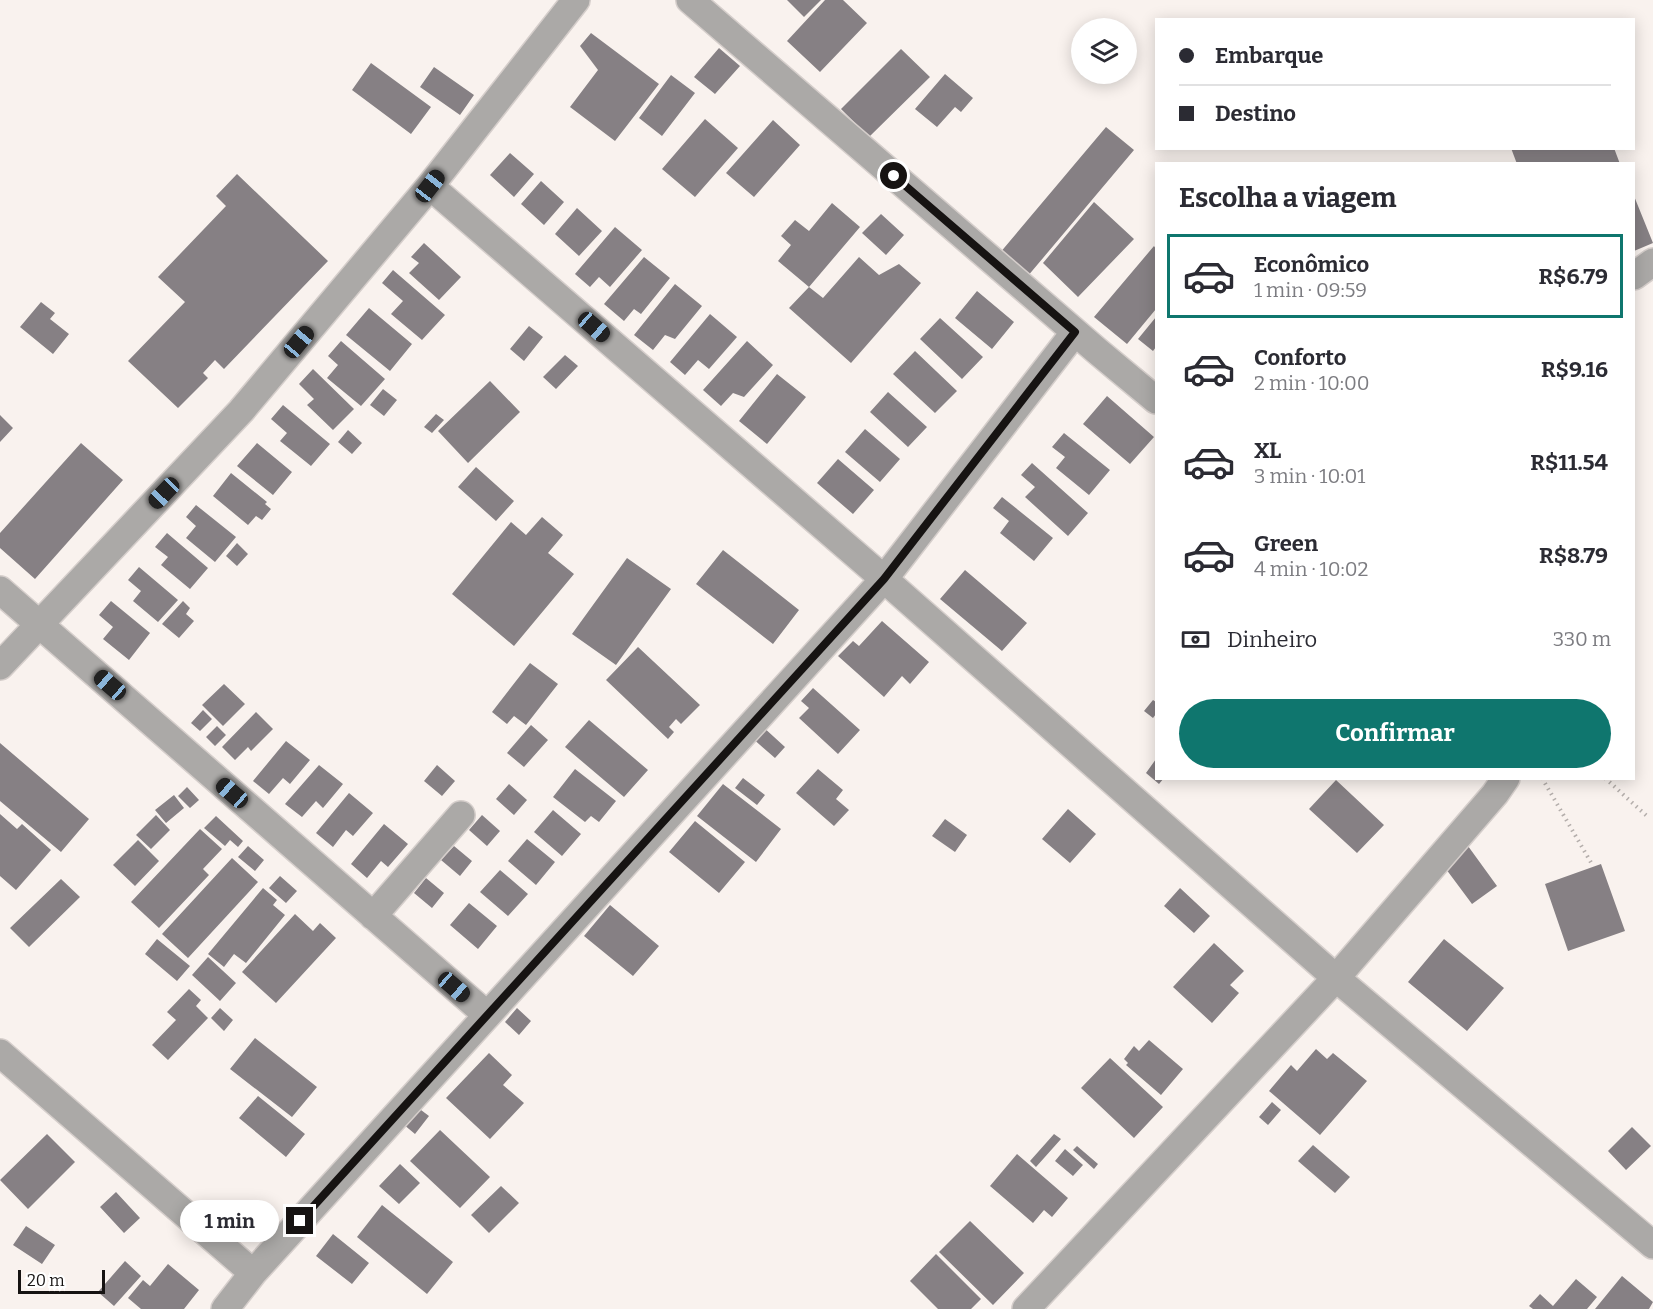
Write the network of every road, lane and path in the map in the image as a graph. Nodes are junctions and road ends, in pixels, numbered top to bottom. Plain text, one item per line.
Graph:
1 (576, 0) edge
2 (690, 0) edge
3 (430, 186) junction
4 (1653, 262) edge
5 (1635, 275) edge
6 (1075, 332) junction
7 (1155, 399) edge
8 (884, 579) junction
9 (0, 590) edge
10 (40, 624) junction
11 (0, 666) edge
12 (1505, 780) edge
13 (1543, 780) edge
14 (1607, 780) edge
15 (461, 815) dead end
16 (1650, 818) dead end
17 (1593, 866) dead end
18 (373, 916) junction
19 (1336, 978) junction
20 (487, 1015) junction
21 (0, 1053) edge
22 (1653, 1245) edge
23 (253, 1273) junction
24 (225, 1309) edge
25 (1026, 1309) edge

1 - 3 street
2 - 6 street
3 - 8 street
3 - 10 street
4 - 5 street
6 - 7 street
6 - 8 street
8 - 19 street
8 - 20 street
9 - 10 street
10 - 11 street
10 - 18 street
12 - 19 street
13 - 17 path
14 - 16 path
15 - 18 street
18 - 20 street
19 - 22 street
19 - 25 street
20 - 23 street
21 - 23 street
23 - 24 street

